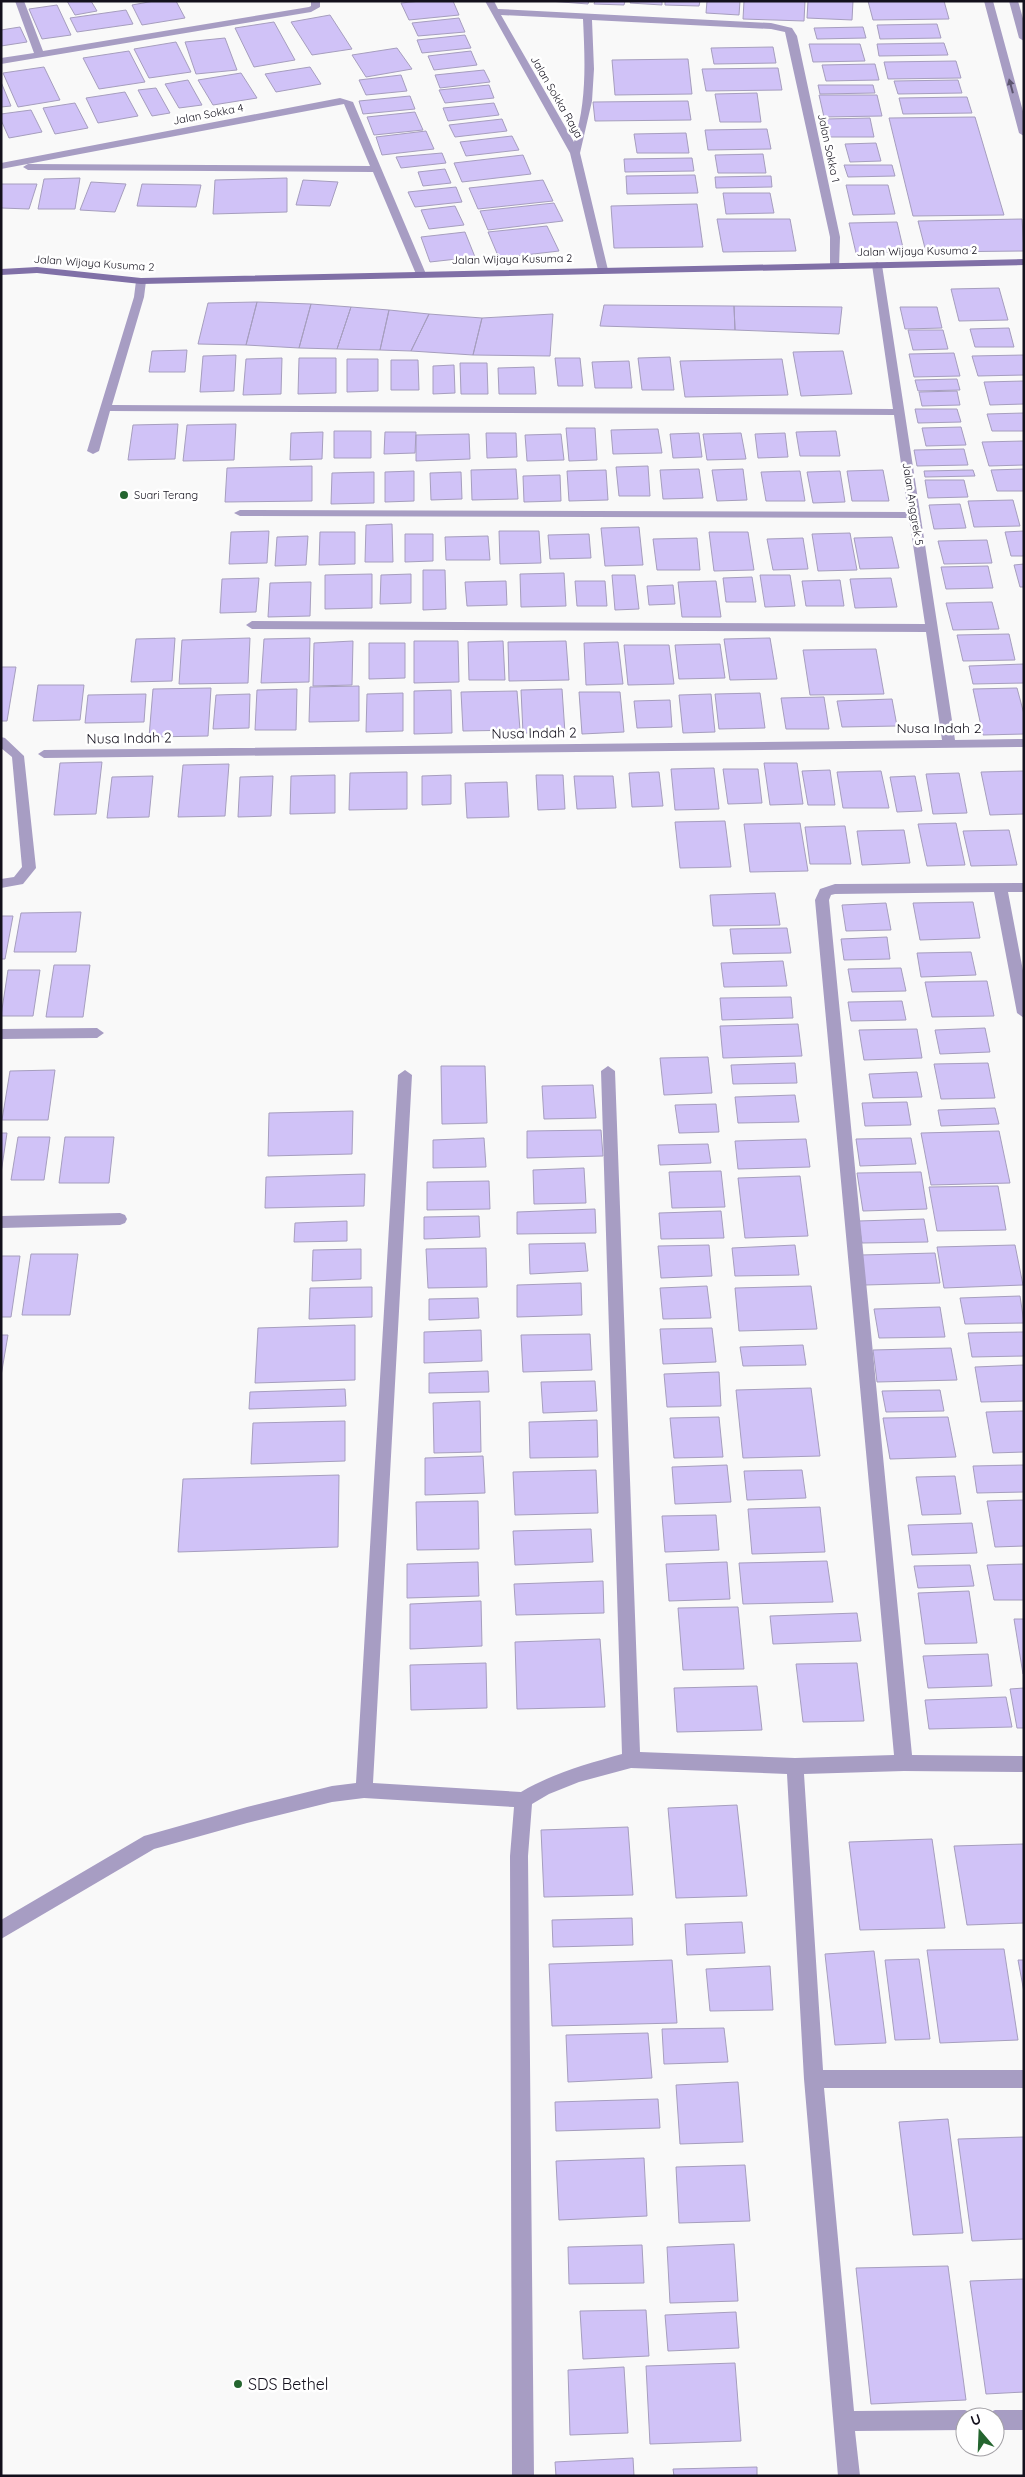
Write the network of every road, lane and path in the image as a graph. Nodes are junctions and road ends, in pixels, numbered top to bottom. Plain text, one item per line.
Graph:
1 (19, 1) edge
2 (316, 1) edge
3 (488, 1) edge
4 (988, 1) edge
5 (1013, 1) edge
6 (495, 12) junction
7 (587, 17) junction
8 (1011, 28) edge
9 (1024, 38) edge
10 (40, 55) junction
11 (1, 61) edge
12 (1024, 133) edge
13 (574, 152) junction
14 (1, 166) edge
15 (376, 169) junction
16 (1024, 262) edge
17 (877, 264) junction
18 (834, 266) junction
19 (603, 270) junction
20 (1, 272) edge
21 (420, 274) junction
22 (141, 280) junction
23 (106, 408) junction
24 (899, 412) junction
25 (93, 451) dead end
26 (240, 513) dead end
27 (915, 515) junction
28 (252, 625) dead end
29 (932, 628) junction
30 (1, 741) edge
31 (949, 743) junction
32 (1024, 743) edge
33 (44, 754) dead end
34 (1, 884) edge
35 (1000, 887) junction
36 (1024, 887) edge
37 (1024, 1013) edge
38 (98, 1033) dead end
39 (1, 1034) edge
40 (608, 1071) dead end
41 (405, 1075) dead end
42 (120, 1219) dead end
43 (1, 1222) edge
44 (632, 1760) junction
45 (904, 1763) junction
46 (1024, 1764) edge
47 (795, 1766) junction
48 (364, 1790) junction
49 (523, 1800) junction
50 (1, 1930) edge
51 (814, 2078) junction
52 (1024, 2079) edge
53 (955, 2420) edge
54 (1005, 2420) edge
55 (1024, 2420) edge
56 (843, 2421) junction
57 (523, 2476) edge
58 (848, 2476) edge

1 - 10 street
2 - 10 street
3 - 6 street, Jalan Sokka Raya
4 - 8 street
5 - 8 street
6 - 7 street
6 - 13 street, Jalan Sokka Raya
7 - 13 street
7 - 18 street, Jalan Sokka 1
8 - 9 street
12 -> 8 street
10 - 11 street
13 - 19 street, Jalan Sokka Raya
14 - 15 street, Jalan Sokka 4
14 - 15 street, Jalan Sokka 4
15 - 21 street, Jalan Sokka 4
16 - 17 street, Jalan Wijaya Kusuma 2
17 - 18 street, Jalan Wijaya Kusuma 2
17 - 24 street, Jalan Anggrek 5
18 - 19 street, Jalan Wijaya Kusuma 2
19 - 21 street, Jalan Wijaya Kusuma 2
20 - 22 street, Jalan Wijaya Kusuma 2
21 - 22 street, Jalan Wijaya Kusuma 2
22 - 23 street
23 - 24 street
23 - 25 street
24 - 27 street, Jalan Anggrek 5
26 - 27 street
27 - 29 street, Jalan Anggrek 5
28 - 29 street
29 - 31 street, Jalan Anggrek 5
30 - 34 street
31 - 32 street, Nusa Indah 2
31 - 33 street, Nusa Indah 2
35 - 36 street
35 - 37 street
35 - 45 street
38 - 39 street
40 - 44 street
41 - 48 street
42 - 43 street
44 - 47 street
44 - 49 street
45 - 46 street
45 - 47 street
47 - 51 street
48 - 49 street
48 - 50 street
49 - 57 street
51 - 52 street
51 - 56 street
53 - 56 street
54 - 55 street
56 - 58 street

